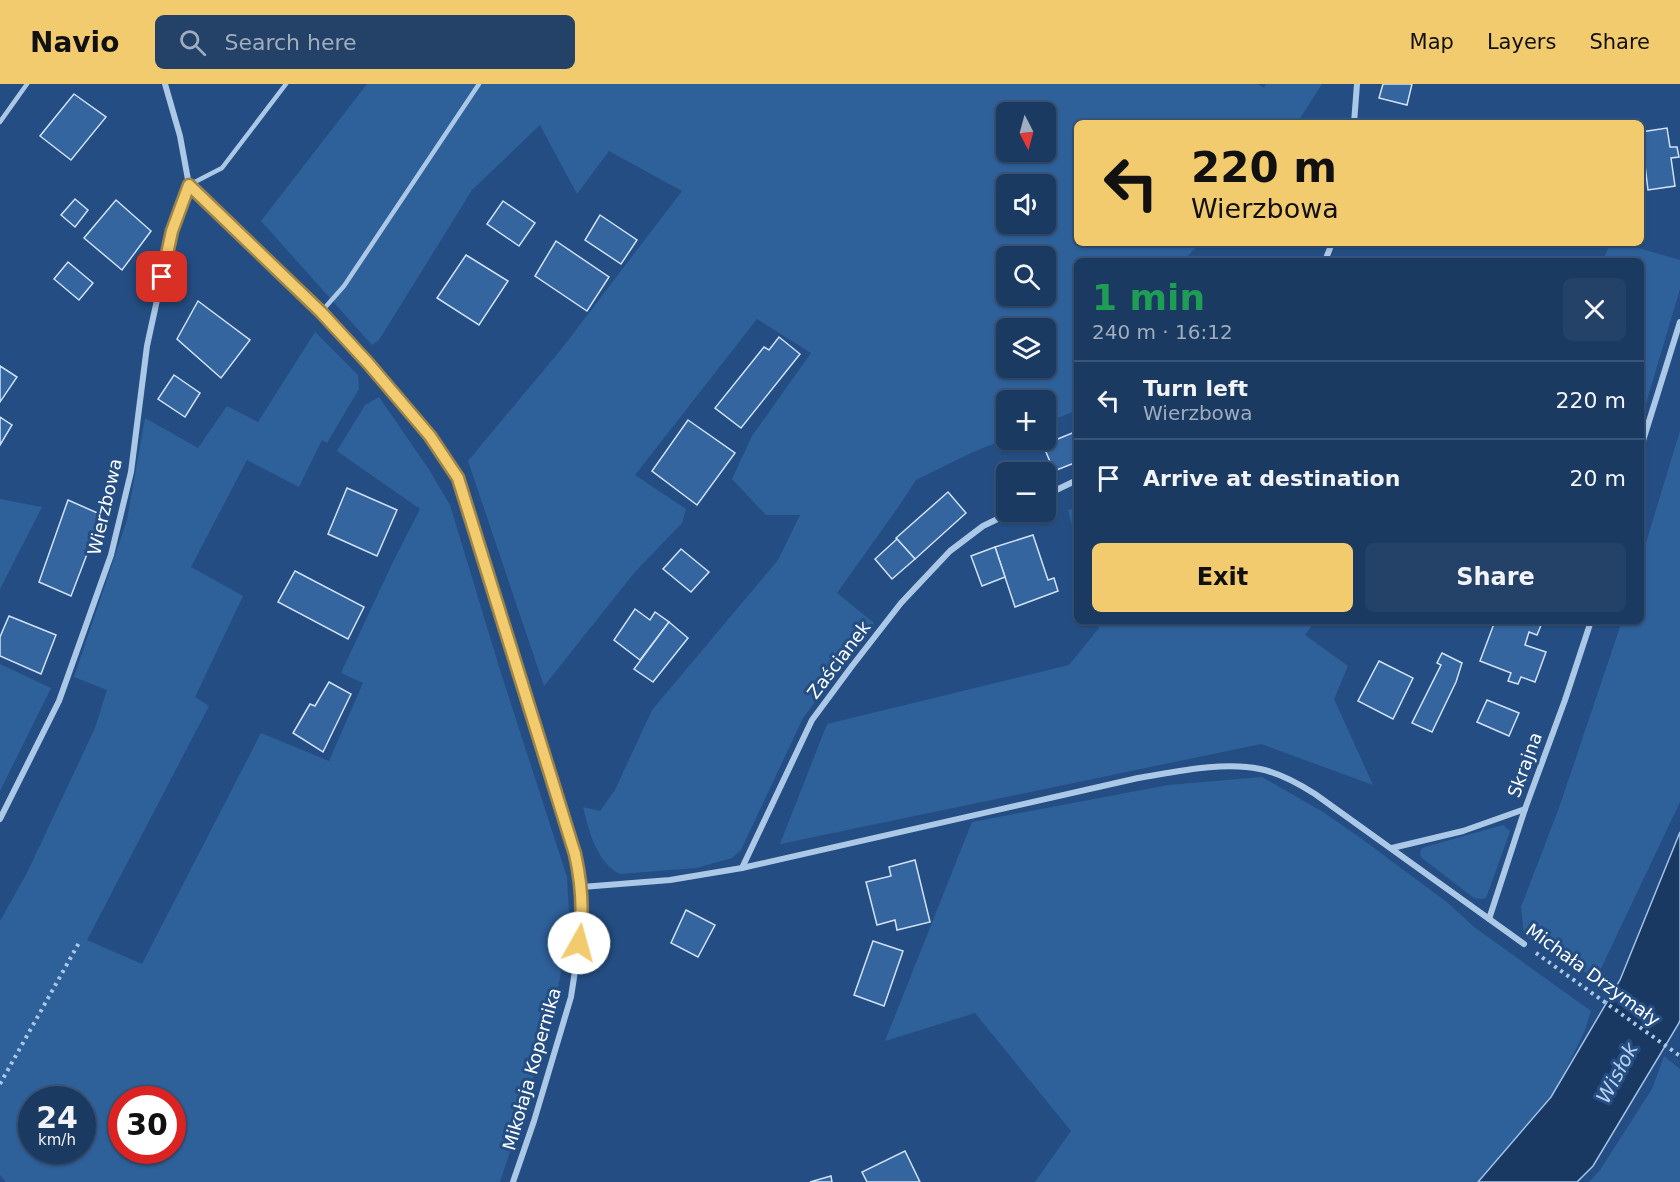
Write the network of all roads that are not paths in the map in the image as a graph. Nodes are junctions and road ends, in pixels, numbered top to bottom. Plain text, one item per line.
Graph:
1 (27, 84) edge
2 (165, 84) edge
3 (286, 84) edge
4 (479, 84) edge
5 (1357, 84) edge
6 (1354, 120) edge
7 (0, 122) edge
8 (189, 185) junction
9 (321, 312) junction
10 (1680, 322) edge
11 (1644, 437) edge
12 (1074, 481) edge
13 (1056, 490) edge
14 (996, 520) edge
15 (1590, 624) edge
16 (1525, 809) junction
17 (0, 819) edge
18 (1392, 848) junction
19 (742, 868) junction
20 (582, 887) junction
21 (1489, 919) junction
22 (1524, 944) road end
23 (513, 1182) edge

1 - 7 lane
2 - 8 street
3 - 8 lane
4 - 9 lane
5 - 6 street
8 - 9 street, Mikołaja Kopernika
8 - 17 street, Wierzbowa
9 - 20 street, Mikołaja Kopernika
10 - 11 street
12 - 13 street
14 - 19 street, Zaścianek
15 - 16 street, Skrajna
16 - 18 street
16 - 21 street, Skrajna
18 - 19 street, Michała Drzymały
18 - 21 street, Michała Drzymały
19 - 20 street, Michała Drzymały
20 - 23 street, Mikołaja Kopernika
21 - 22 street, Michała Drzymały

